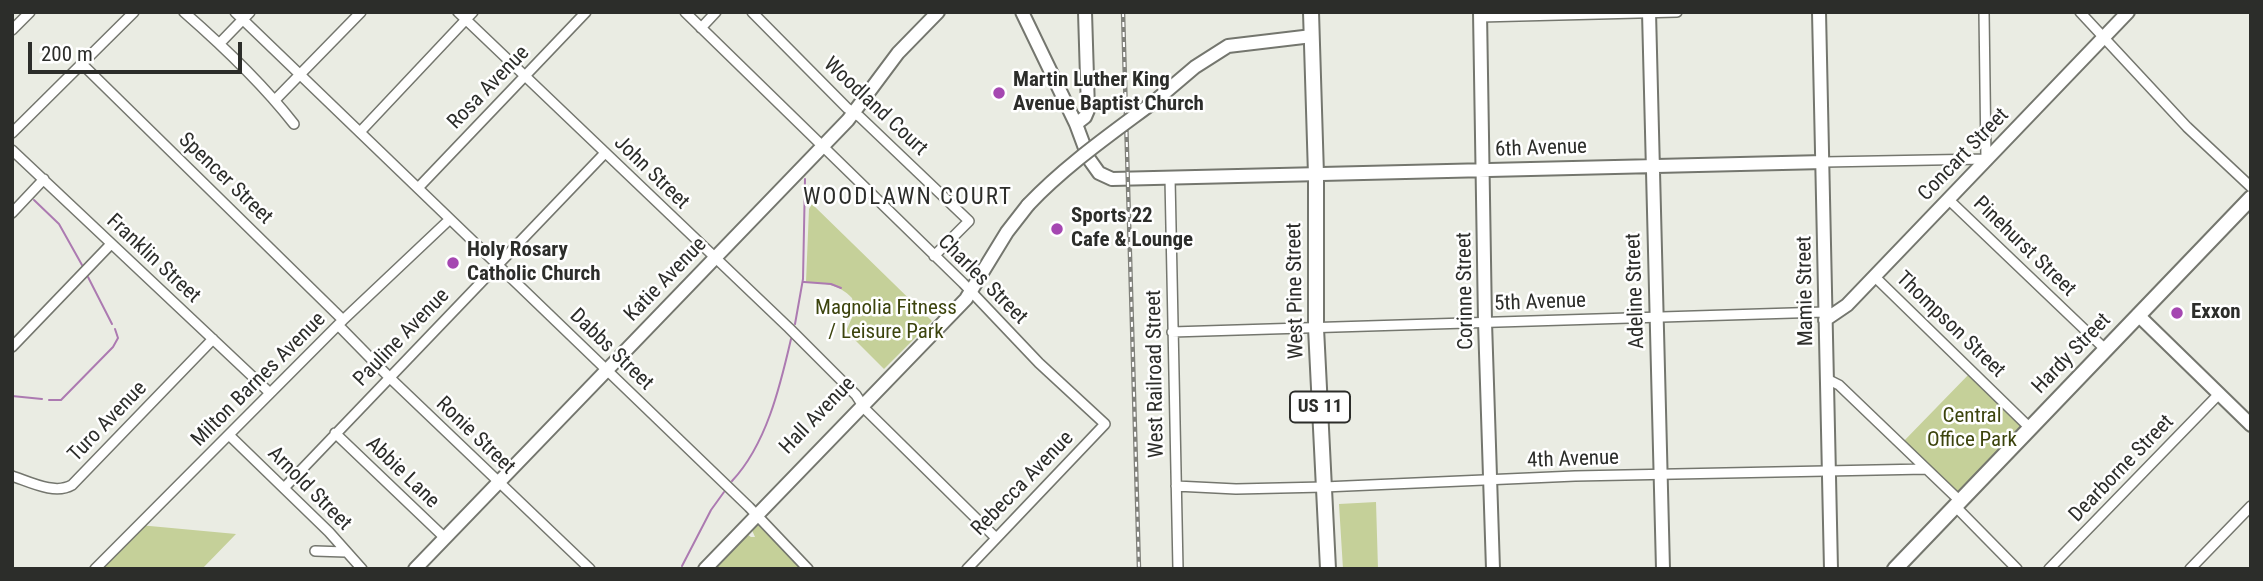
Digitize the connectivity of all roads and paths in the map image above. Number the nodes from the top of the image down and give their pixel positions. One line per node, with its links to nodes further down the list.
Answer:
1 (30, 12): 25 (street)
2 (134, 12): 29 (street)
3 (184, 12): 28 (street)
4 (235, 12): 22 (street, Dabbs Street)
5 (361, 12): 30 (street)
6 (458, 12): 23 (street, John Street)
7 (586, 12): 31 (street, Rosa Avenue)
8 (685, 12): 24 (street, Charles Street)
9 (716, 12): 24 (street)
10 (752, 12): 34 (street, Woodland Court)
11 (938, 12): 34 (street, Katie Avenue)
12 (1022, 12): 36 (street)
13 (1085, 12): 33 (street)
14 (1311, 12): 26 (main road, West Pine Street / US 11)
15 (1649, 12): 16 (street); 21 (street); 45 (street, Adeline Street)
16 (1677, 12)
17 (1819, 12): 44 (street, Mamie Street)
18 (1984, 12): 43 (street)
19 (2080, 12): 27 (street)
20 (2128, 12): 27 (street, Concart Street)
21 (1480, 14): 46 (street, Corinne Street)
22 (247, 16): 28 (street); 30 (street, Dabbs Street)
23 (470, 16): 31 (street, John Street); 37 (street)
24 (701, 27): 39 (street, Charles Street)
25 (12, 30)
26 (1312, 36): 47 (main road, West Pine Street / US 11); 61 (street, Hall Avenue, bridge)
27 (2104, 38): 43 (street, Concart Street); 50 (street)
28 (220, 43): 32 (street)
29 (82, 64): 38 (street); 66 (street, Spencer Street)
30 (299, 74): 32 (street); 37 (street, Dabbs Street)
31 (526, 76): 42 (street, John Street); 51 (street, Rosa Avenue)
32 (275, 100): 35 (street)
33 (1088, 110): 36 (street); 40 (street)
34 (854, 113): 39 (street, Katie Avenue); 57 (street, Woodland Court)
35 (294, 124)
36 (1076, 124): 40 (street)
37 (360, 132): 51 (street, Dabbs Street)
38 (12, 134)
39 (822, 147): 57 (street, Charles Street); 58 (street, Katie Avenue)
40 (1085, 148): 48 (street, 6th Avenue)
41 (12, 150): 49 (street, Franklin Street)
42 (605, 153): 58 (street, John Street); 59 (street, Pauline Avenue)
43 (1986, 159): 44 (street, 6th Avenue); 53 (street, Concart Street)
44 (1824, 162): 45 (street, 6th Avenue); 64 (street, Mamie Street)
45 (1651, 165): 46 (street, 6th Avenue); 63 (street, Adeline Street)
46 (1482, 170): 47 (street, 6th Avenue); 65 (street, Corinne Street)
47 (1316, 175): 48 (street, 6th Avenue); 67 (main road, West Pine Street / US 11)
48 (1170, 178): 68 (street, West Railroad Street)
49 (44, 179): 54 (street); 56 (street, Franklin Street)
50 (2251, 187)
51 (418, 188): 55 (street, Dabbs Street)
52 (2251, 198): 62 (main road, Hardy Street)
53 (1948, 199): 60 (street, Concart Street); 71 (street, Pinehurst Street)
54 (12, 213)
55 (450, 219): 59 (street, Dabbs Street); 66 (street, Milton Barnes Avenue)
56 (111, 244): 69 (street, Franklin Street); 70 (street)
57 (934, 256): 61 (street, Charles Street)
58 (715, 257): 72 (street, Katie Avenue); 77 (street, John Street)
59 (496, 265): 72 (street, Dabbs Street); 73 (street, Pauline Avenue)
60 (1875, 276): 64 (street, Concart Street); 80 (street, Thompson Street)
61 (970, 292): 77 (street, Hall Avenue); 78 (street, Charles Street)
62 (2138, 315): 71 (main road, Hardy Street); 76 (street)
63 (1656, 316): 64 (street, 5th Avenue); 65 (street, 5th Avenue); 85 (street, Adeline Street)
64 (1825, 316): 74 (street, Mamie Street)
65 (1485, 322): 67 (street, 5th Avenue); 87 (street, Corinne Street)
66 (341, 323): 73 (street, Ronie Street); 75 (street, Milton Barnes Avenue)
67 (1316, 328): 68 (street, 5th Avenue); 90 (main road, West Pine Street / US 11)
68 (1172, 332): 89 (street, West Railroad Street)
69 (213, 339): 75 (street, Franklin Street); 86 (street, Turo Avenue)
70 (13, 343)
71 (2105, 349): 80 (main road, Hardy Street)
72 (606, 369): 88 (street, Katie Avenue); 94 (street, Dabbs Street)
73 (389, 377): 81 (street, Pauline Avenue); 88 (street, Ronie Street)
74 (1827, 379): 83 (street); 84 (street, Mamie Street)
75 (270, 393): 82 (street, Milton Barnes Avenue)
76 (2219, 394): 79 (street); 114 (street, Dearborne Street)
77 (861, 403): 94 (street, Hall Avenue); 96 (street, John Street)
78 (1105, 424): 96 (street, Rebecca Avenue)
79 (2251, 425)
80 (2030, 428): 92 (main road, Hardy Street)
81 (335, 433): 91 (street, Pauline Avenue); 95 (street, Abbie Lane)
82 (229, 435): 91 (street, Arnold Street); 99 (street, Milton Barnes Avenue)
83 (1926, 468): 84 (street, 4th Avenue); 92 (street)
84 (1830, 471): 85 (street, 4th Avenue); 111 (street, Mamie Street)
85 (1661, 474): 87 (street, 4th Avenue); 110 (street, Adeline Street)
86 (12, 476)
87 (1491, 481): 90 (street, 4th Avenue); 109 (street, Corinne Street)
88 (498, 482): 95 (street, Katie Avenue); 102 (street, Ronie Street)
89 (1176, 486): 90 (street, 4th Avenue); 107 (street, West Railroad Street)
90 (1324, 487): 108 (main road, West Pine Street / US 11)
91 (284, 488): 98 (street, Arnold Street)
92 (1958, 503): 112 (main road, Hardy Street); 113 (street)
93 (2251, 506): 115 (street)
94 (755, 512): 103 (street, Hall Avenue); 104 (street, Hall Avenue); 105 (street, Dabbs Street)
95 (445, 538): 101 (street, Katie Avenue)
96 (996, 538): 106 (street, Rebecca Avenue)
97 (314, 551): 98 (street)
98 (346, 552): 100 (street, Arnold Street)
99 (95, 569)
100 (362, 569)
101 (415, 569)
102 (590, 569)
103 (695, 569)
104 (705, 569)
105 (808, 569)
106 (967, 569)
107 (1178, 569)
108 (1328, 569)
109 (1493, 569)
110 (1663, 569)
111 (1831, 569)
112 (1895, 569)
113 (2017, 569)
114 (2049, 569)
115 (2190, 569)

